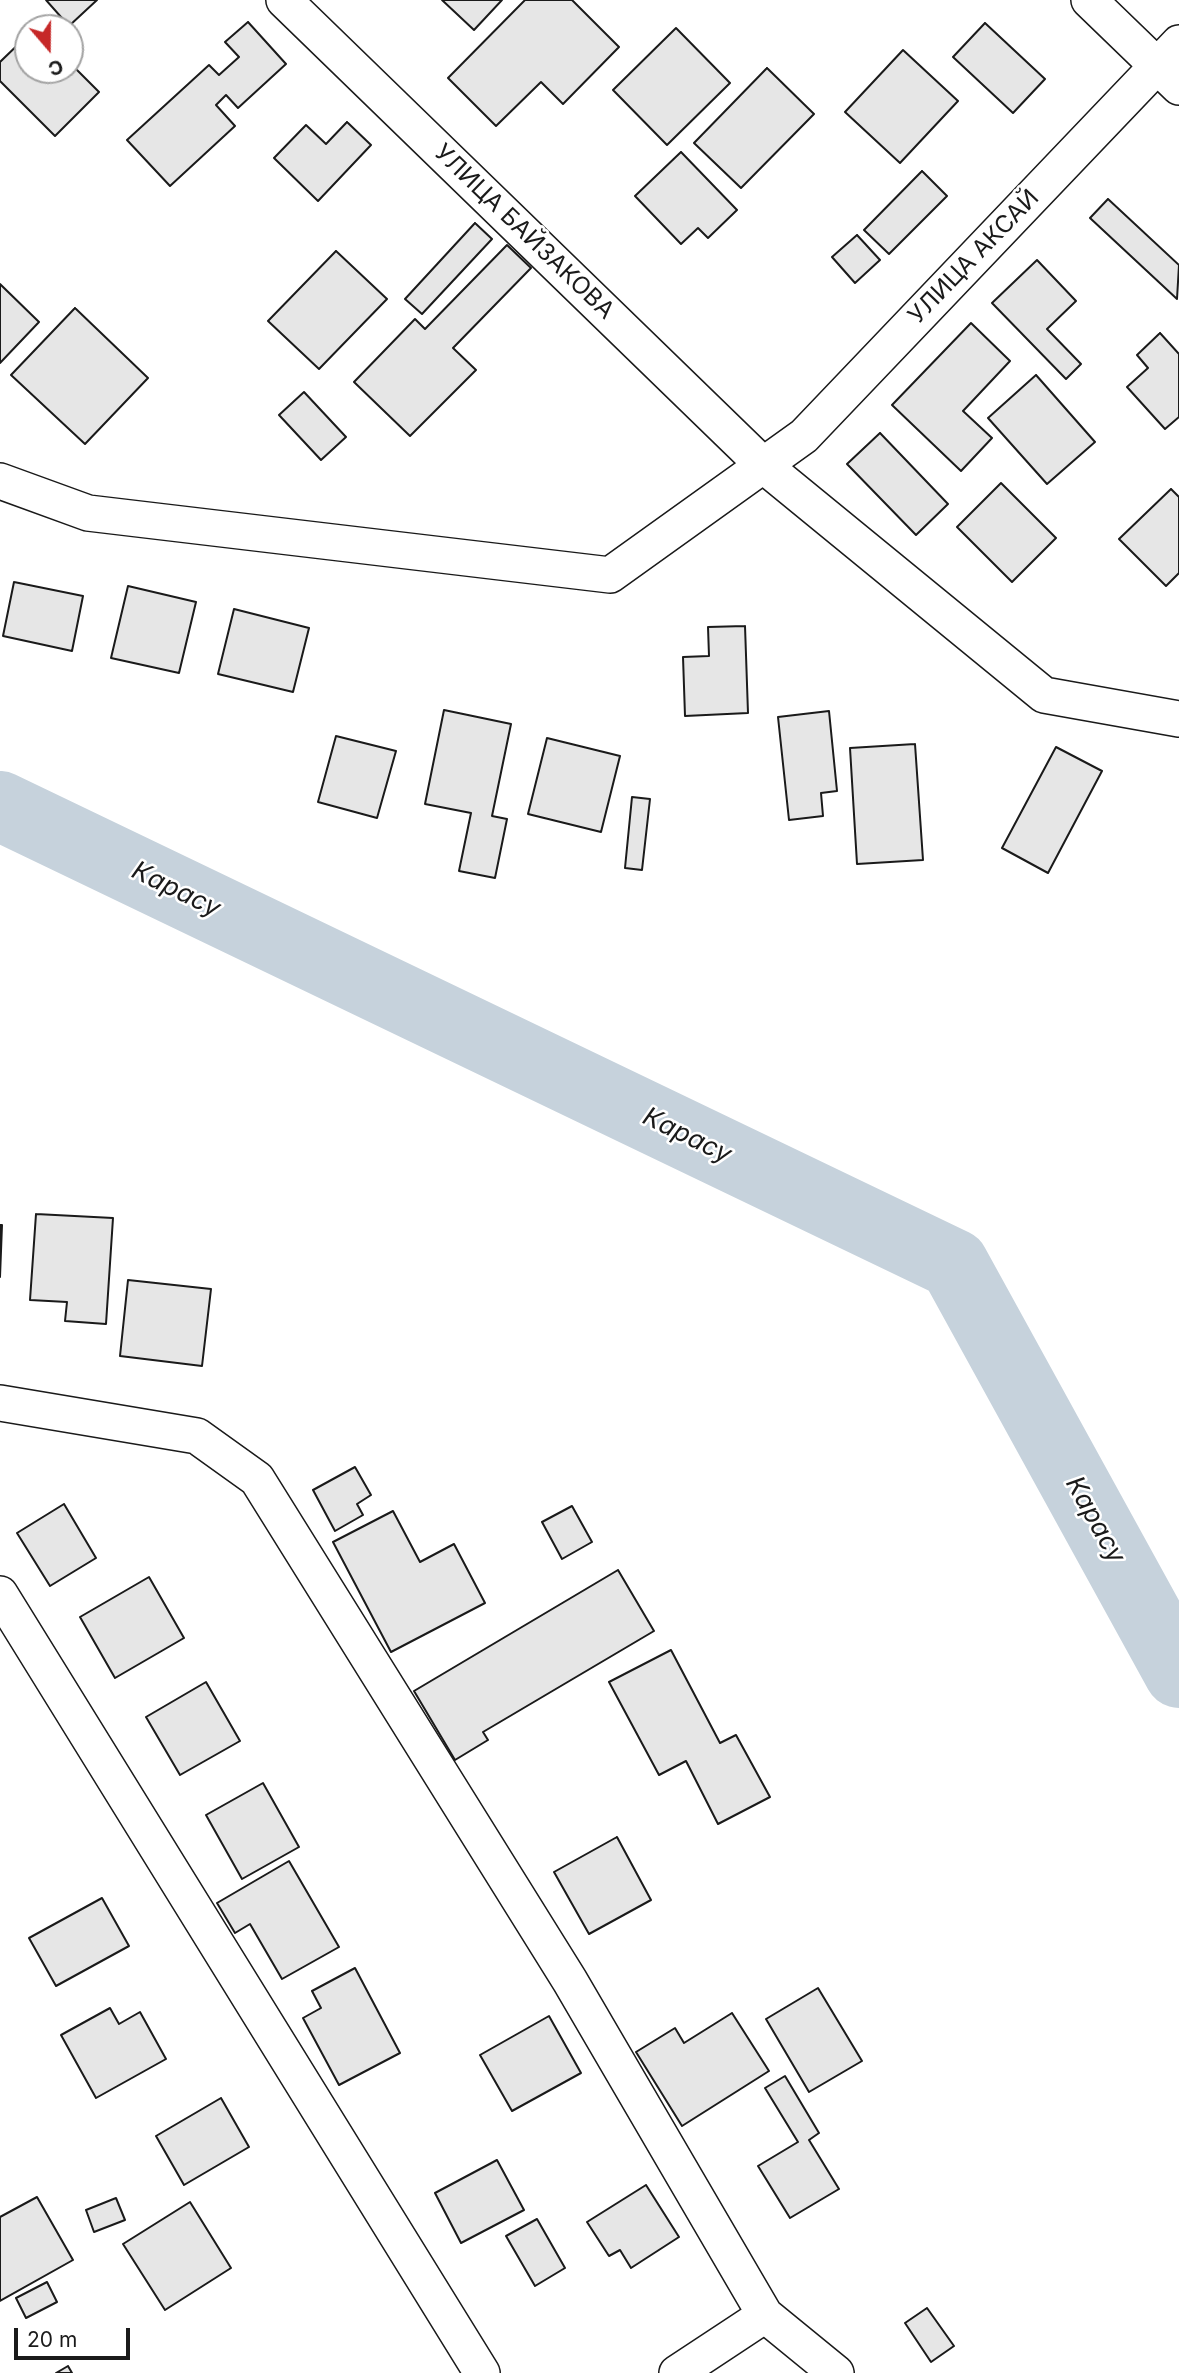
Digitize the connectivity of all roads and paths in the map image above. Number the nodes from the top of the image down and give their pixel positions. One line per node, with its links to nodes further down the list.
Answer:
1 (284, 0): 4 (street, УЛИЦА БАЙЗАКОВА)
2 (1089, 0): 3 (street)
3 (1172, 65): 4 (street, УЛИЦА АКСАЙ)
4 (763, 465): 5 (street, УЛИЦА АКСАЙ); 6 (street, УЛИЦА БАЙЗАКОВА)
5 (0, 481)
6 (1179, 719)
7 (0, 1402): 9 (street)
8 (0, 1594): 10 (street)
9 (765, 2315): 11 (street); 12 (street)
10 (482, 2373)
11 (677, 2373)
12 (836, 2373)

